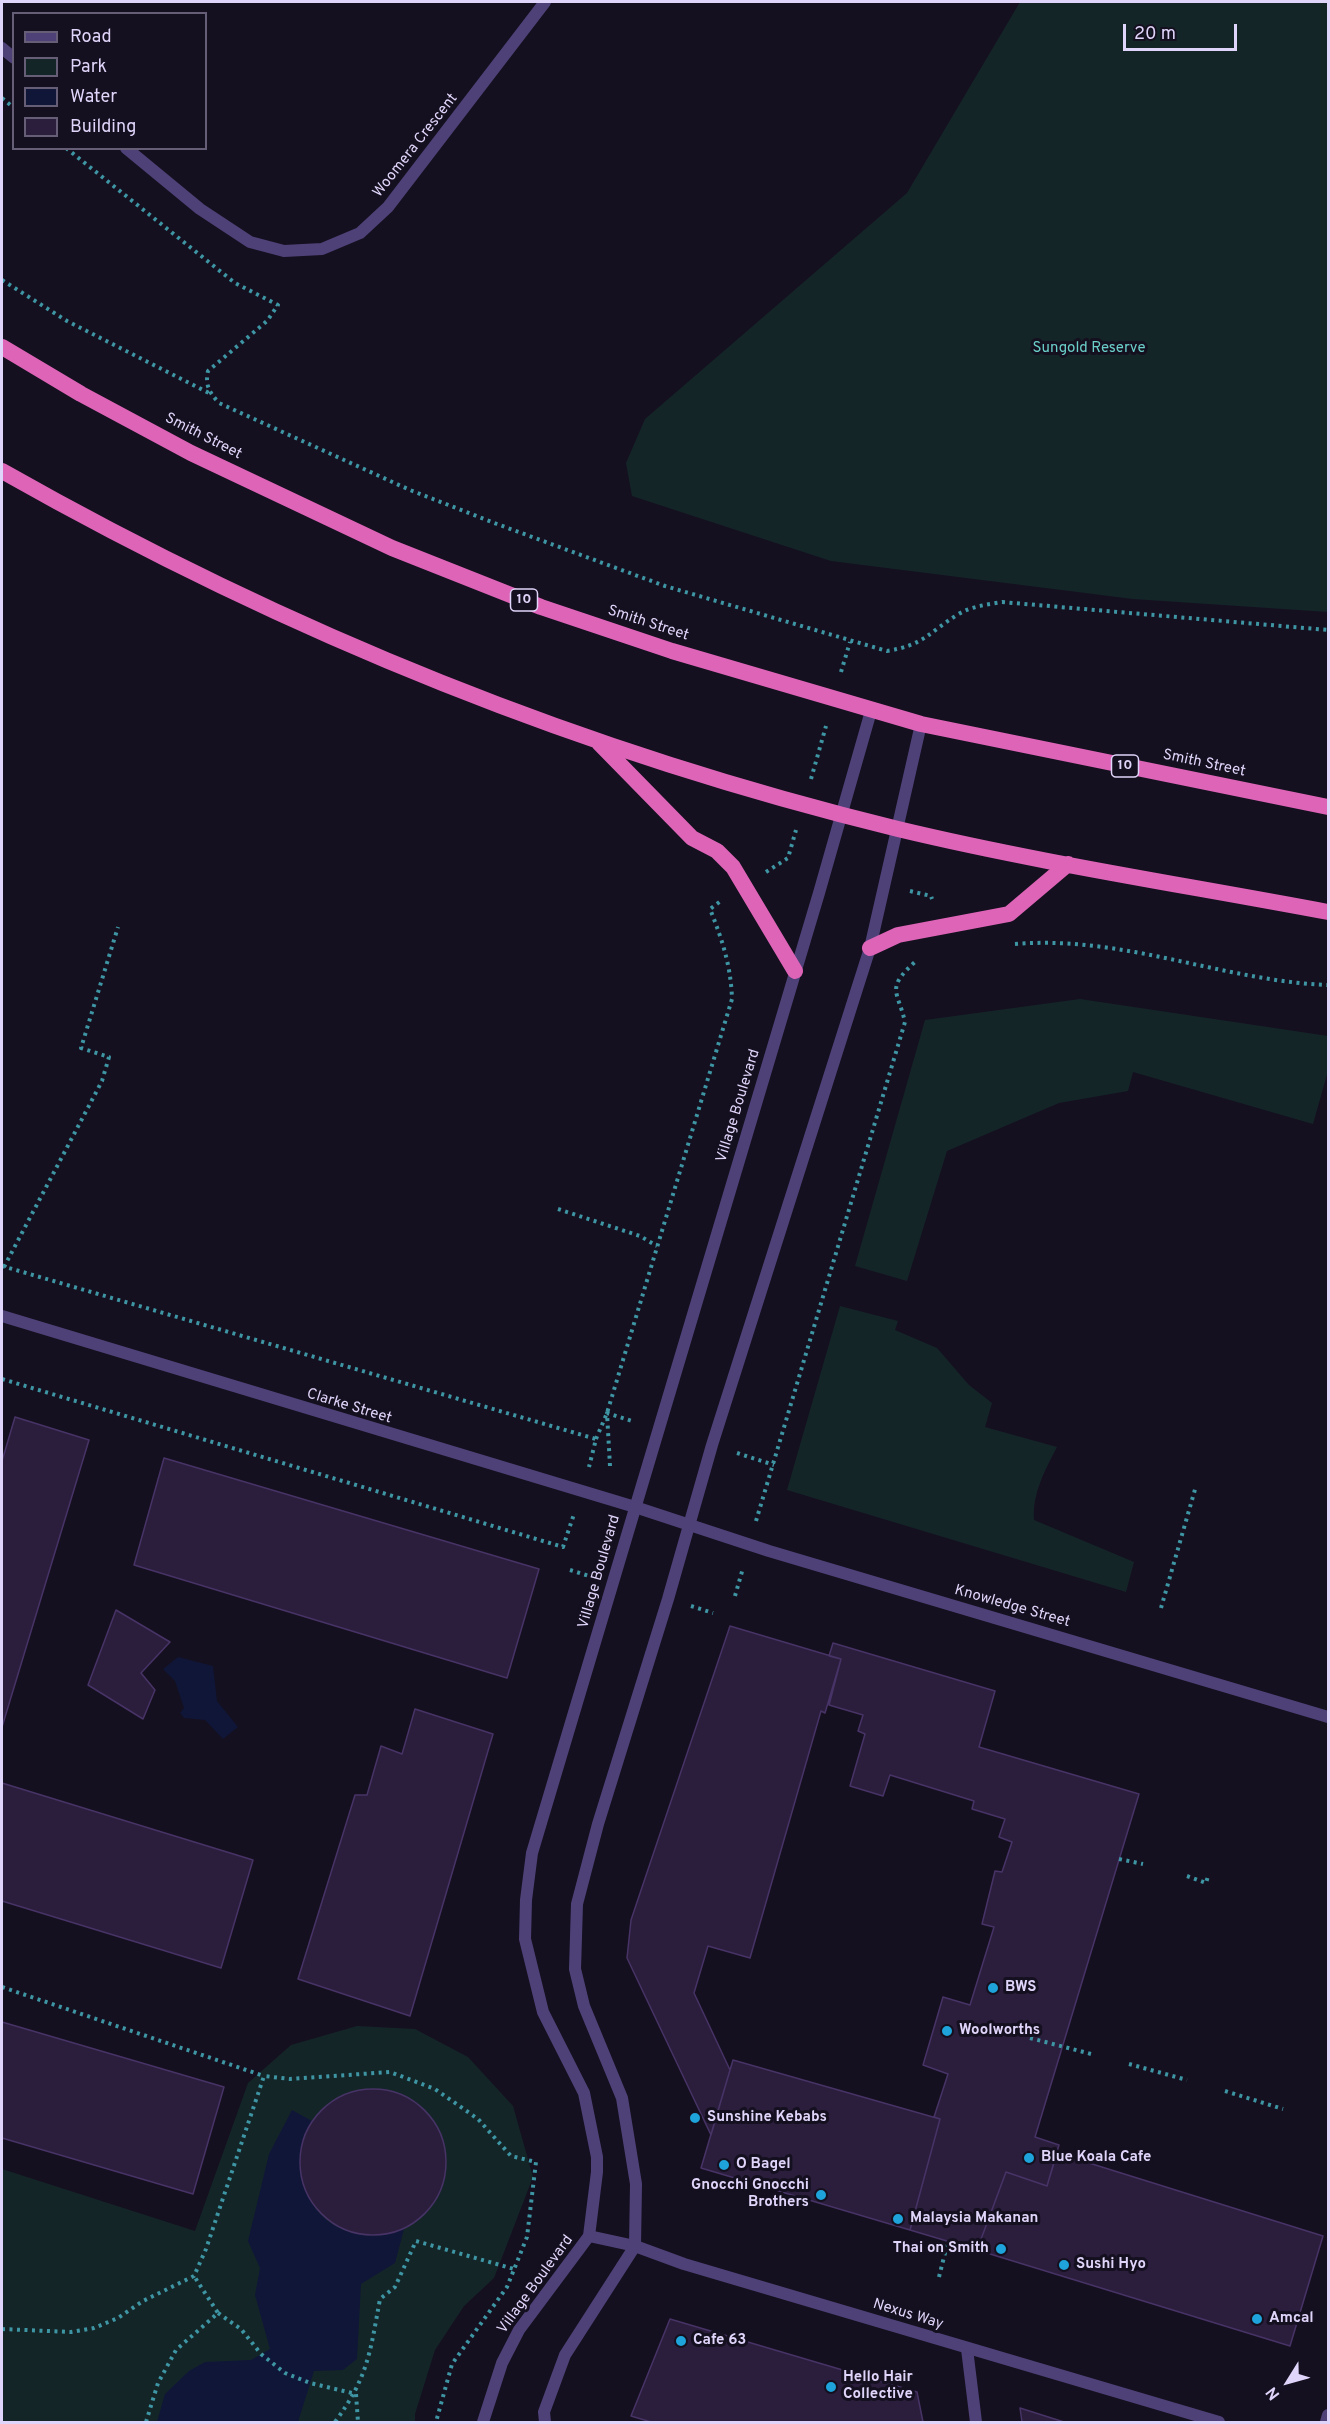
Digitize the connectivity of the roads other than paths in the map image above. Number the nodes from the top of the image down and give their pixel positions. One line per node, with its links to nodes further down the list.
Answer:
1 (545, 2): 2 (street, Woomera Crescent)
2 (128, 150)
3 (2, 346): 5 (highway, Smith Street / 10)
4 (2, 471): 7 (highway)
5 (871, 711): 6 (highway, Smith Street / 10); 9 (street, Village Boulevard)
6 (921, 724): 8 (highway, Smith Street / 10); 10 (street)
7 (597, 741): 9 (highway); 14 (highway)
8 (1329, 807)
9 (842, 814): 10 (highway); 14 (street, Village Boulevard)
10 (899, 829): 11 (highway); 13 (street)
11 (1068, 864): 12 (highway); 13 (highway)
12 (1329, 912)
13 (870, 948): 17 (street)
14 (795, 971): 16 (street, Village Boulevard)
15 (2, 1316): 16 (street, Clarke Street)
16 (635, 1508): 17 (street, Clarke Street); 19 (street, Village Boulevard)
17 (688, 1524): 18 (street, Knowledge Street); 20 (street)
18 (1329, 1717)
19 (589, 2236): 20 (street, Nexus Way); 23 (street, Village Boulevard)
20 (635, 2246): 21 (street, Nexus Way); 24 (street)
21 (967, 2349): 25 (street); 26 (street, Nexus Way)
22 (1329, 2415): 27 (street)
23 (483, 2422)
24 (545, 2422)
25 (976, 2422)
26 (1219, 2422)
27 (1326, 2422)

